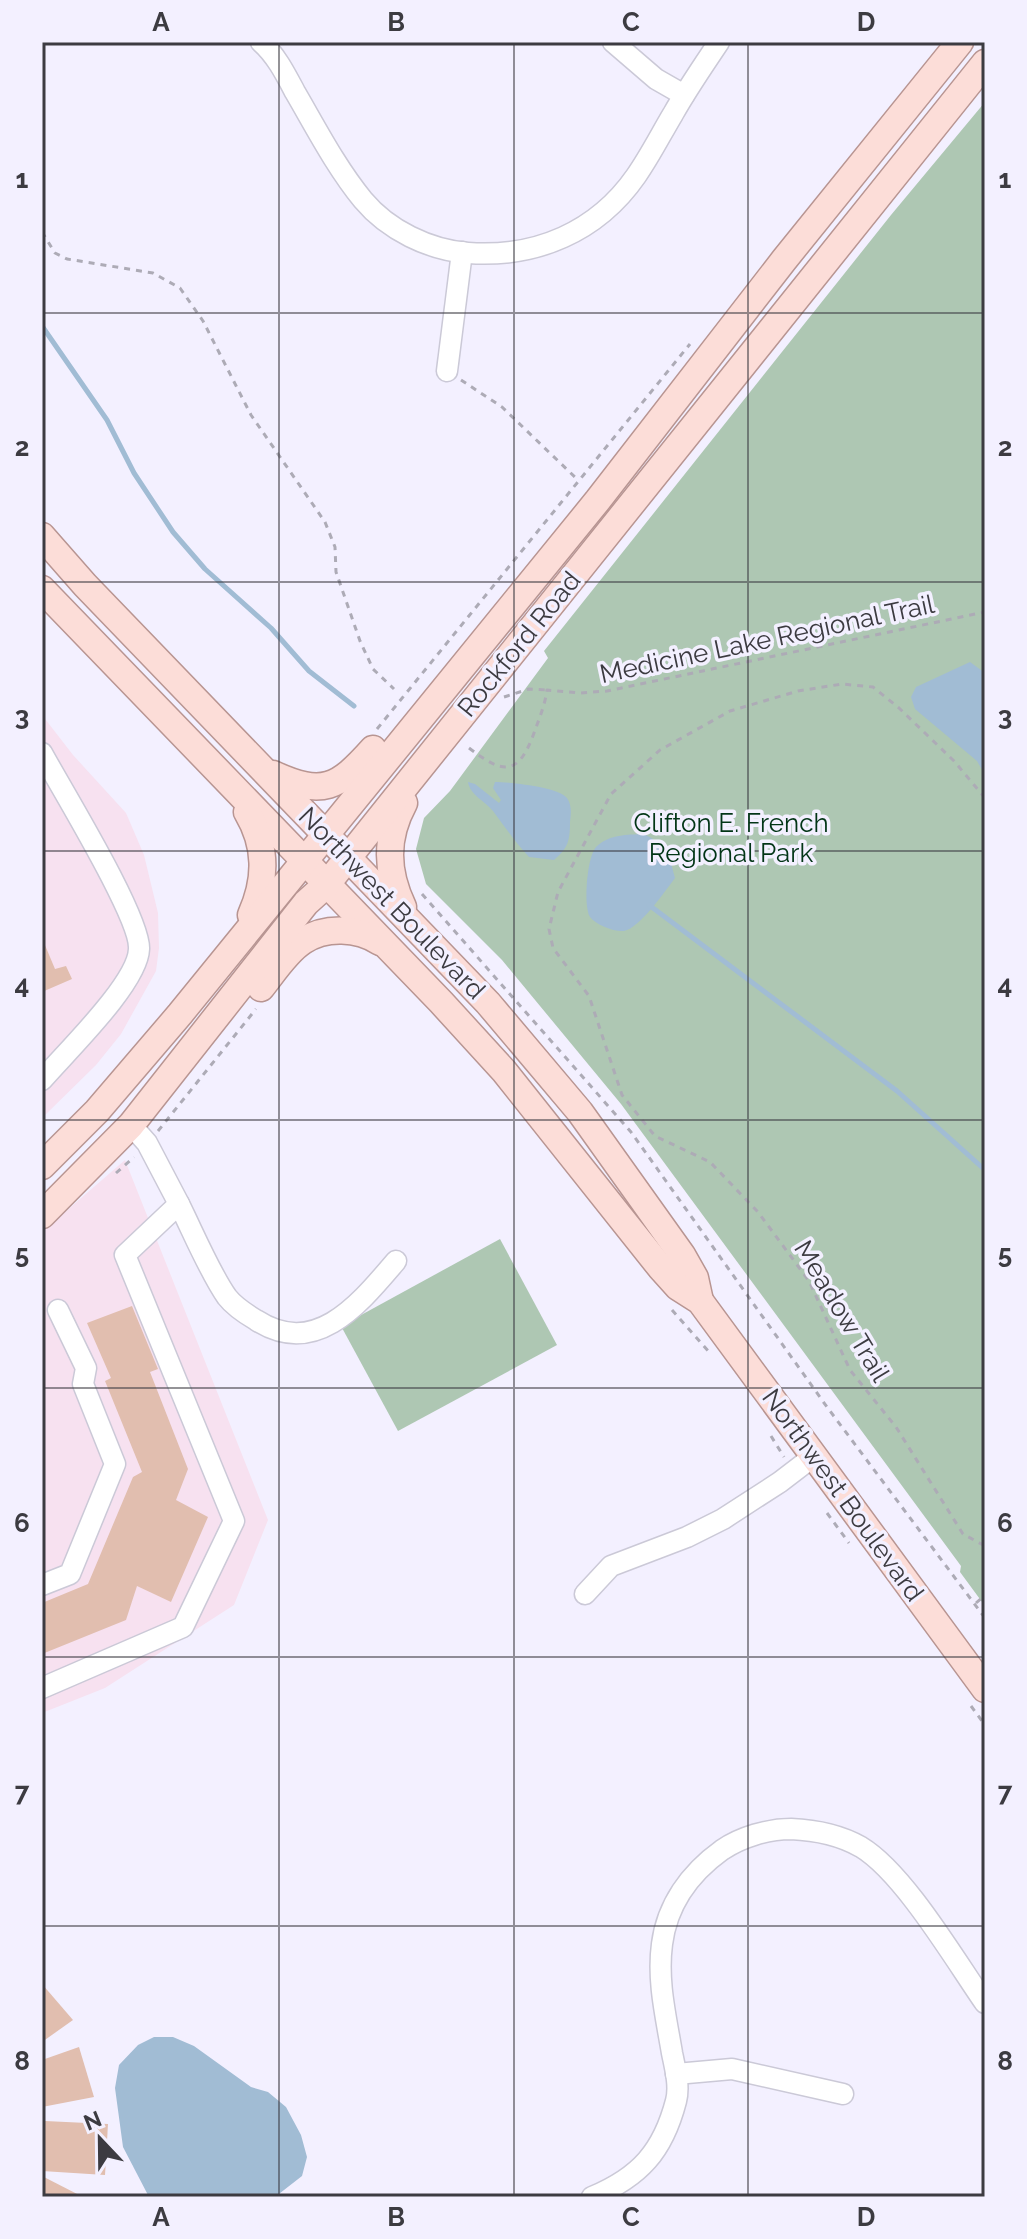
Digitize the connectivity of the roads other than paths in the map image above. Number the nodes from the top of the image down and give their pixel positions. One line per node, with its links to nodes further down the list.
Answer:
1 (261, 42): 7 (street)
2 (613, 42): 6 (street)
3 (719, 42): 6 (street)
4 (960, 42): 11 (main road, Rockford Road)
5 (985, 63): 14 (main road, Rockford Road)
6 (684, 95): 7 (street)
7 (462, 252): 8 (street)
8 (447, 371)
9 (42, 536): 13 (main road, Northwest Boulevard)
10 (42, 589): 15 (main road, Northwest Boulevard)
11 (443, 688): 13 (main road); 16 (main road, Rockford Road)
12 (42, 753): 24 (street)
13 (263, 770): 16 (main road, Northwest Boulevard)
14 (414, 776): 17 (main road, Rockford Road); 20 (main road)
15 (231, 784): 18 (main road, Northwest Boulevard); 21 (main road)
16 (325, 834): 17 (main road, Northwest Boulevard); 18 (main road, Rockford Road)
17 (348, 858): 19 (main road, Rockford Road); 20 (main road, Northwest Boulevard)
18 (304, 860): 19 (main road, Northwest Boulevard); 21 (main road, Rockford Road)
19 (327, 884): 22 (main road, Northwest Boulevard); 23 (main road, Rockford Road)
20 (409, 921): 30 (main road, Northwest Boulevard)
21 (234, 946): 26 (main road, Rockford Road)
22 (388, 947): 23 (main road); 30 (main road, Northwest Boulevard)
23 (194, 1047): 25 (main road, Rockford Road)
24 (42, 1080)
25 (131, 1125): 27 (street); 28 (main road, Rockford Road)
26 (42, 1166)
27 (179, 1204): 29 (street); 35 (street)
28 (42, 1215)
29 (396, 1261)
30 (700, 1301): 32 (main road, Northwest Boulevard)
31 (58, 1310): 33 (street)
32 (804, 1464): 34 (street); 36 (main road, Northwest Boulevard)
33 (42, 1585)
34 (585, 1594)
35 (42, 1688)
36 (976, 1694)
37 (985, 2003): 38 (street)
38 (676, 2074): 39 (street); 40 (street)
39 (843, 2094)
40 (592, 2197)

